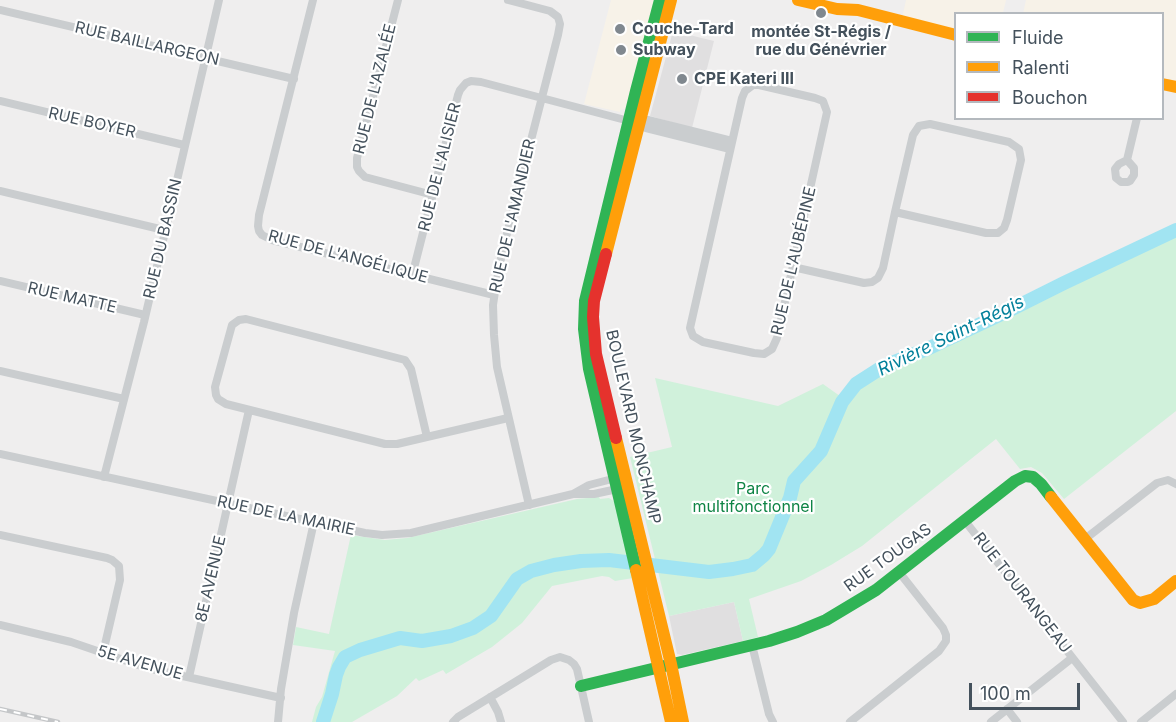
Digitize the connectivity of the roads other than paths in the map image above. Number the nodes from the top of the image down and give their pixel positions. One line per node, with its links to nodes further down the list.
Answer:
1 (219, 0): 11 (street, RUE DU BASSIN)
2 (314, 0): 12 (street, RUE DE L'ANGÉLIQUE)
3 (398, 0): 21 (street, RUE DE L'AZALÉE)
4 (508, 0): 13 (street, RUE DE L'AMANDIER)
5 (660, 0): 16 (street, BOULEVARD MONCHAMP)
6 (671, 0): 16 (street, BOULEVARD MONCHAMP)
7 (798, 0): 8 (street)
8 (845, 6): 10 (street)
9 (0, 10): 11 (street, RUE BAILLARGEON)
10 (954, 35)
11 (206, 58): 12 (street, RUE BAILLARGEON); 17 (street, RUE DU BASSIN)
12 (294, 79): 25 (street, RUE DE L'ANGÉLIQUE)
13 (542, 98): 16 (street, RUE DE L'ALISIER); 21 (street, RUE DE L'ALISIER); 27 (street, RUE DE L'AMANDIER)
14 (0, 101): 17 (street, RUE BOYER)
15 (1137, 120): 19 (street)
16 (636, 122): 18 (street, RUE DE L'ALISIER); 36 (street, BOULEVARD MONCHAMP)
17 (184, 145): 23 (street, RUE DU BASSIN)
18 (731, 145): 24 (street, RUE DE L'AUBÉPINE); 24 (street, RUE DE L'AUBÉPINE)
19 (1127, 160)
20 (0, 191): 23 (street)
21 (433, 195): 25 (street, RUE DE L'ALISIER)
22 (895, 212): 22 (street); 24 (street)
23 (164, 230): 28 (street, RUE DU BASSIN)
24 (793, 267)
25 (412, 276): 27 (street, RUE DE L'ANGÉLIQUE)
26 (0, 281): 28 (street, RUE MATTE)
27 (494, 295): 32 (street, RUE DE L'AMANDIER)
28 (145, 315): 30 (street, RUE DU BASSIN)
29 (0, 371): 30 (street)
30 (124, 399): 35 (street, RUE DU BASSIN)
31 (249, 410): 33 (street); 33 (street); 38 (street, 8E AVENUE)
32 (508, 418): 33 (street); 39 (street, RUE DE L'AMANDIER)
33 (427, 437)
34 (0, 454): 35 (street, RUE DE LA MAIRIE)
35 (104, 477): 38 (street, RUE DE LA MAIRIE)
36 (621, 482): 39 (street, RUE DE LA MAIRIE); 50 (street, BOULEVARD MONCHAMP)
37 (1176, 484): 43 (street)
38 (228, 504): 41 (street, RUE DE LA MAIRIE); 51 (street, 8E AVENUE)
39 (529, 505): 41 (street, RUE DE LA MAIRIE)
40 (965, 521): 43 (street, RUE TOUGAS); 44 (street, RUE TOUGAS); 49 (street, RUE TOURANGEAU)
41 (314, 522): 55 (street)
42 (0, 535): 48 (street)
43 (1085, 539): 45 (street, RUE TOUGAS)
44 (899, 572): 47 (street, RUE TOUGAS); 64 (street)
45 (1176, 581)
46 (0, 625): 48 (street, 5E AVENUE)
47 (752, 645): 50 (street, RUE TOUGAS); 63 (street)
48 (103, 653): 51 (street, 5E AVENUE)
49 (1072, 658): 56 (street); 67 (street, RUE TOURANGEAU)
50 (665, 666): 52 (street, RUE TOUGAS); 61 (street, BOULEVARD MONCHAMP); 62 (street, BOULEVARD MONCHAMP)
51 (189, 677): 55 (street, 5E AVENUE)
52 (581, 686): 54 (street); 60 (street)
53 (1176, 694): 68 (street)
54 (490, 697): 58 (street); 59 (street)
55 (281, 698): 57 (street)
56 (1007, 709): 65 (street); 66 (street)
57 (278, 722)
58 (453, 722)
59 (501, 722)
60 (589, 722)
61 (671, 722)
62 (682, 722)
63 (773, 722)
64 (850, 722)
65 (991, 722)
66 (1017, 722)
67 (1123, 722)
68 (1141, 722)

